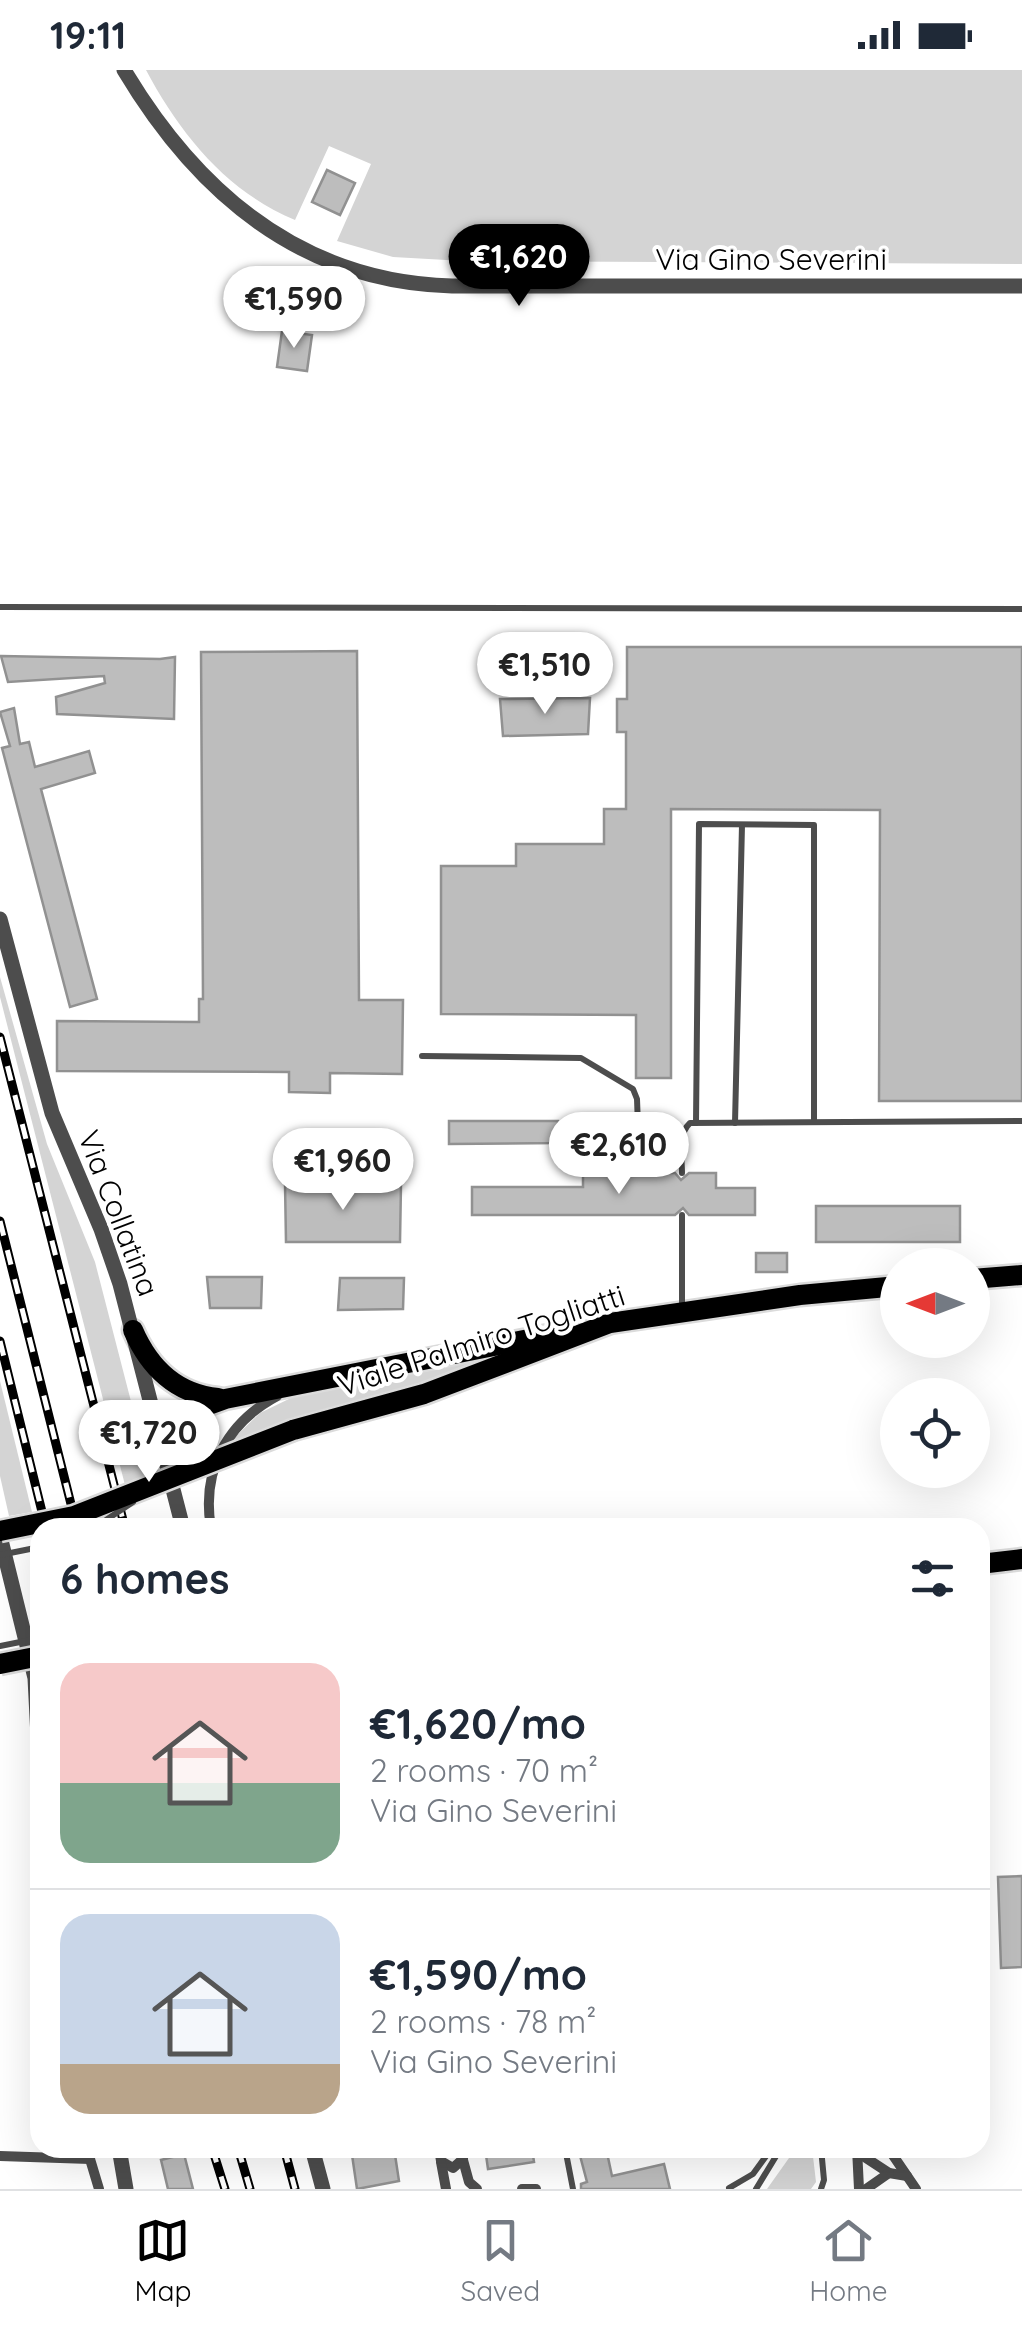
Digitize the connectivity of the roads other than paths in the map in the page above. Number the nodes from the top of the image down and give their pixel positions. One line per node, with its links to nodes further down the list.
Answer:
1 (124, 70): 2 (street, Via Gino Severini)
2 (1022, 286)
3 (0, 607): 4 (lane)
4 (1022, 610)
5 (742, 825): 9 (lane); 10 (lane); 11 (lane)
6 (0, 919): 20 (street, Via Collatina)
7 (422, 1056): 12 (lane)
8 (1022, 1121): 9 (lane)
9 (814, 1122): 10 (lane)
10 (735, 1123): 11 (lane)
11 (696, 1124): 12 (lane)
12 (682, 1139): 13 (lane)
13 (682, 1173)
14 (682, 1215): 18 (lane)
15 (1022, 1275): 16 (main road)
16 (990, 1278)
17 (880, 1288): 18 (main road, Viale Palmiro Togliatti)
18 (682, 1313): 19 (main road, Viale Palmiro Togliatti)
19 (610, 1324): 21 (main road); 24 (main road, Viale Palmiro Togliatti, bridge)
20 (133, 1330): 22 (main road); 23 (street, Via Collatina)
21 (300, 1384): 22 (main road); 28 (street)
22 (224, 1399): 23 (main road)
23 (159, 1432): 27 (street, Via Collatina)
24 (153, 1486): 25 (main road, Viale Palmiro Togliatti, bridge); 26 (lane, Viale Palmiro Togliatti, bridge)
25 (66, 1518)
26 (108, 1518)
27 (180, 1518)
28 (210, 1518)
29 (30, 1527): 30 (main road, Viale Palmiro Togliatti, bridge)
30 (0, 1534): 37 (street)
31 (30, 1549): 32 (lane, bridge)
32 (0, 1555)
33 (1022, 1559): 34 (main road)
34 (990, 1563)
35 (30, 1640): 36 (lane, bridge)
36 (0, 1646)
37 (30, 1657)
38 (30, 1658): 39 (main road, bridge)
39 (0, 1664)
40 (30, 2155): 41 (street)
41 (0, 2156)
42 (92, 2158): 59 (street)
43 (121, 2158): 60 (street)
44 (315, 2158): 61 (street)
45 (440, 2158): 55 (street)
46 (460, 2158): 55 (street)
47 (464, 2158): 63 (street)
48 (567, 2158): 66 (lane)
49 (764, 2158): 58 (lane)
50 (775, 2158): 68 (lane)
51 (823, 2158): 69 (lane)
52 (858, 2158): 70 (street)
53 (868, 2158): 56 (street)
54 (894, 2158): 57 (street)
55 (440, 2161): 62 (street)
56 (889, 2173): 57 (street); 70 (street)
57 (907, 2176): 71 (street)
58 (728, 2188): 67 (lane)
59 (99, 2189)
60 (126, 2189)
61 (324, 2189)
62 (446, 2189)
63 (477, 2189)
64 (522, 2189): 65 (street)
65 (536, 2189)
66 (573, 2189)
67 (738, 2189)
68 (756, 2189)
69 (821, 2189)
70 (862, 2189)
71 (916, 2189)

